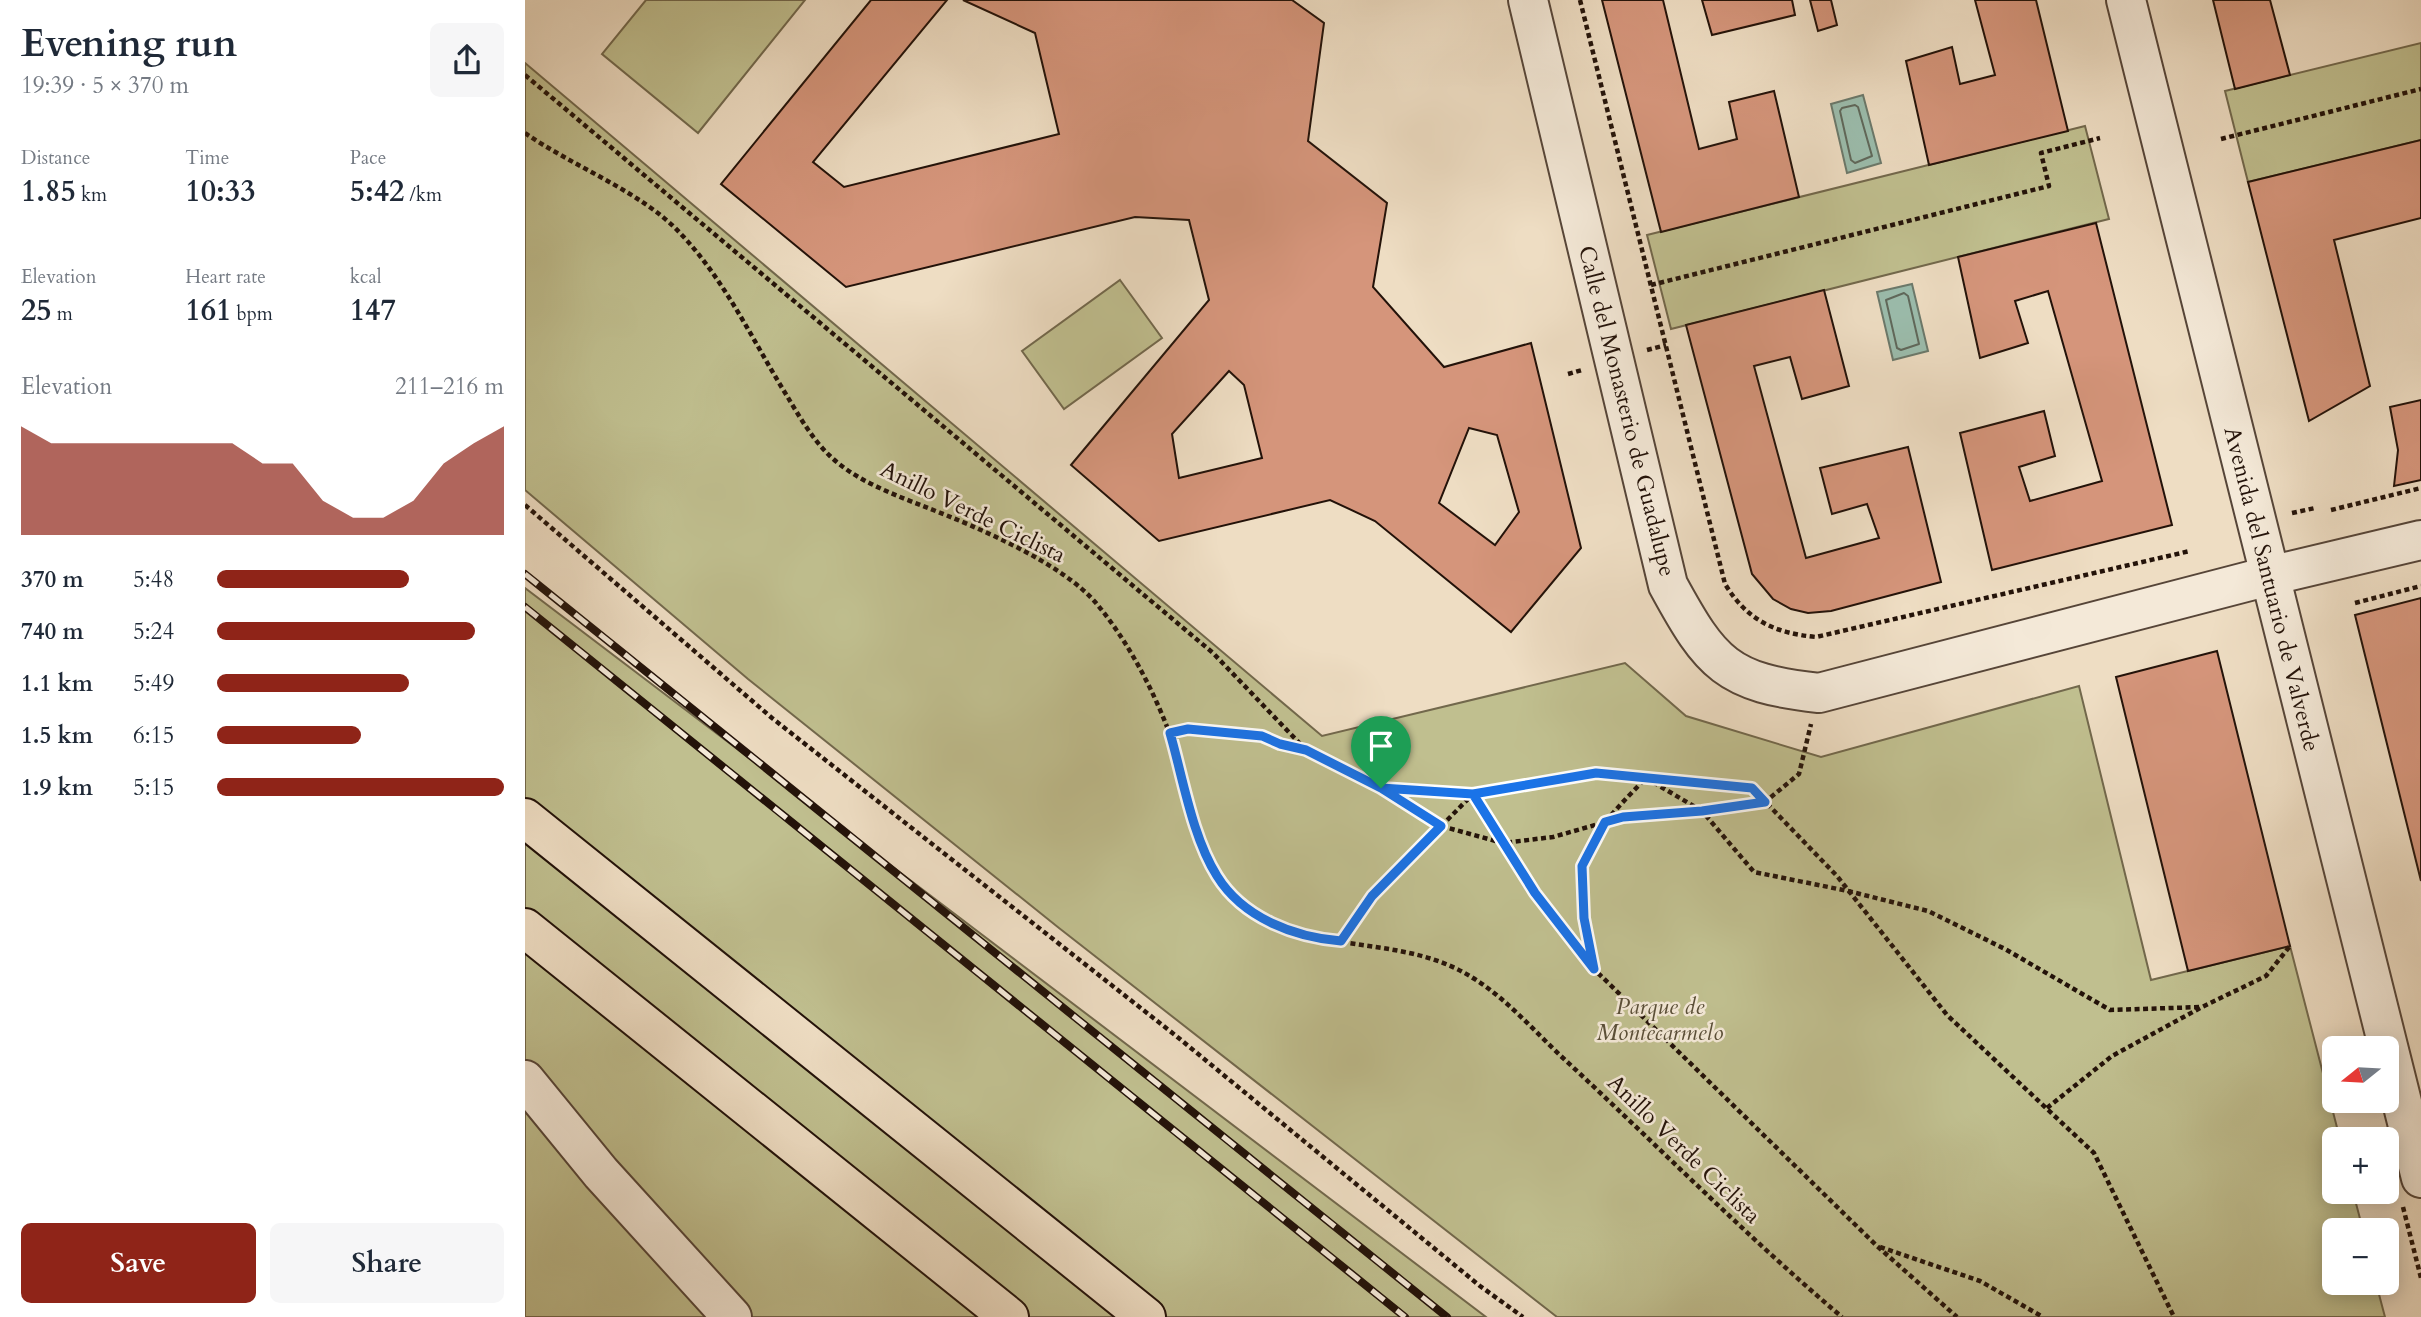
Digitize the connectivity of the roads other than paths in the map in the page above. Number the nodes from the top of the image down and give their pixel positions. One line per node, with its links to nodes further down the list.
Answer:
1 (1528, 0): 4 (street, Calle del Monasterio de Guadalupe)
2 (2126, 0): 4 (street, Avenida del Santuario de Valverde)
3 (2421, 540): 4 (street, Calle del Monasterio de Guadalupe)
4 (2269, 576): 8 (street, Avenida del Santuario de Valverde)
5 (525, 818): 11 (highway)
6 (525, 928): 10 (highway)
7 (525, 1080): 9 (street)
8 (2421, 1178)
9 (731, 1317)
10 (1009, 1317)
11 (1146, 1317)

